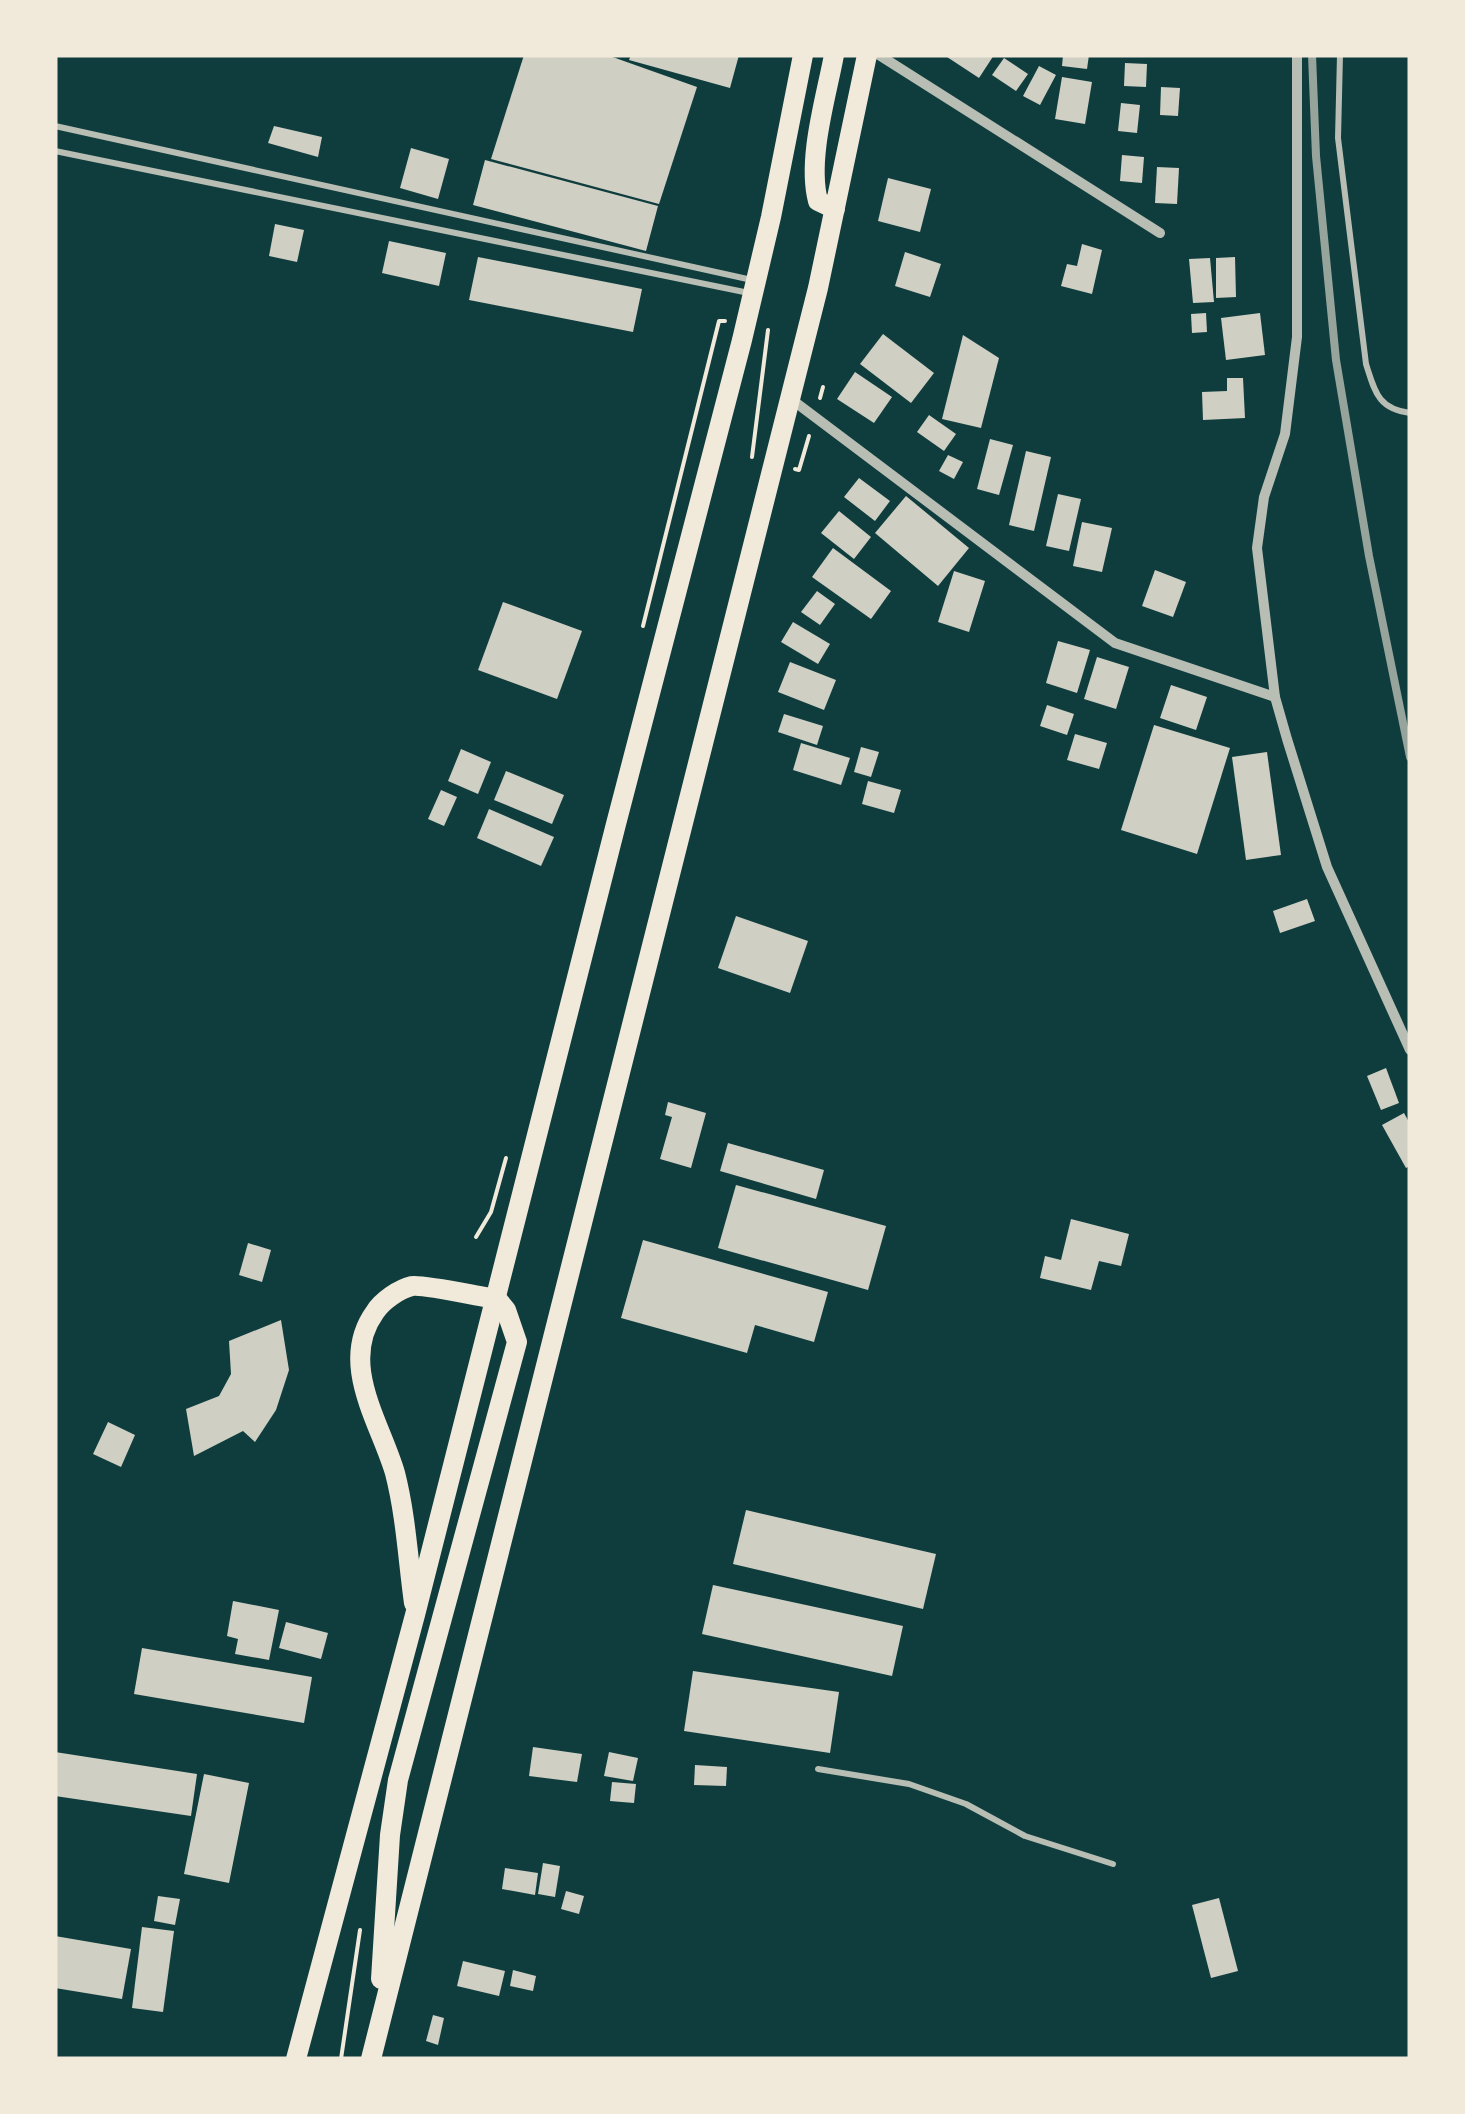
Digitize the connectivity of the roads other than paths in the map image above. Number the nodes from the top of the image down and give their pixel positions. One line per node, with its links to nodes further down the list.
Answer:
1 (803, 55): 11 (highway)
2 (834, 55): 9 (highway)
3 (867, 55): 9 (highway)
4 (879, 55): 10 (street)
5 (1297, 55): 14 (street)
6 (1340, 55): 13 (lane)
7 (55, 126): 11 (lane)
8 (55, 151): 11 (lane)
9 (835, 209): 12 (highway)
10 (1160, 232)
11 (754, 287): 16 (highway)
12 (790, 399): 14 (street); 20 (highway)
13 (1410, 413)
14 (1275, 697): 15 (street)
15 (1410, 1050)
16 (496, 1299): 17 (highway); 17 (highway); 20 (highway)
17 (415, 1615): 21 (highway)
18 (818, 1769): 19 (lane)
19 (1113, 1864)
20 (378, 2026): 22 (highway)
21 (296, 2059)
22 (371, 2059)

